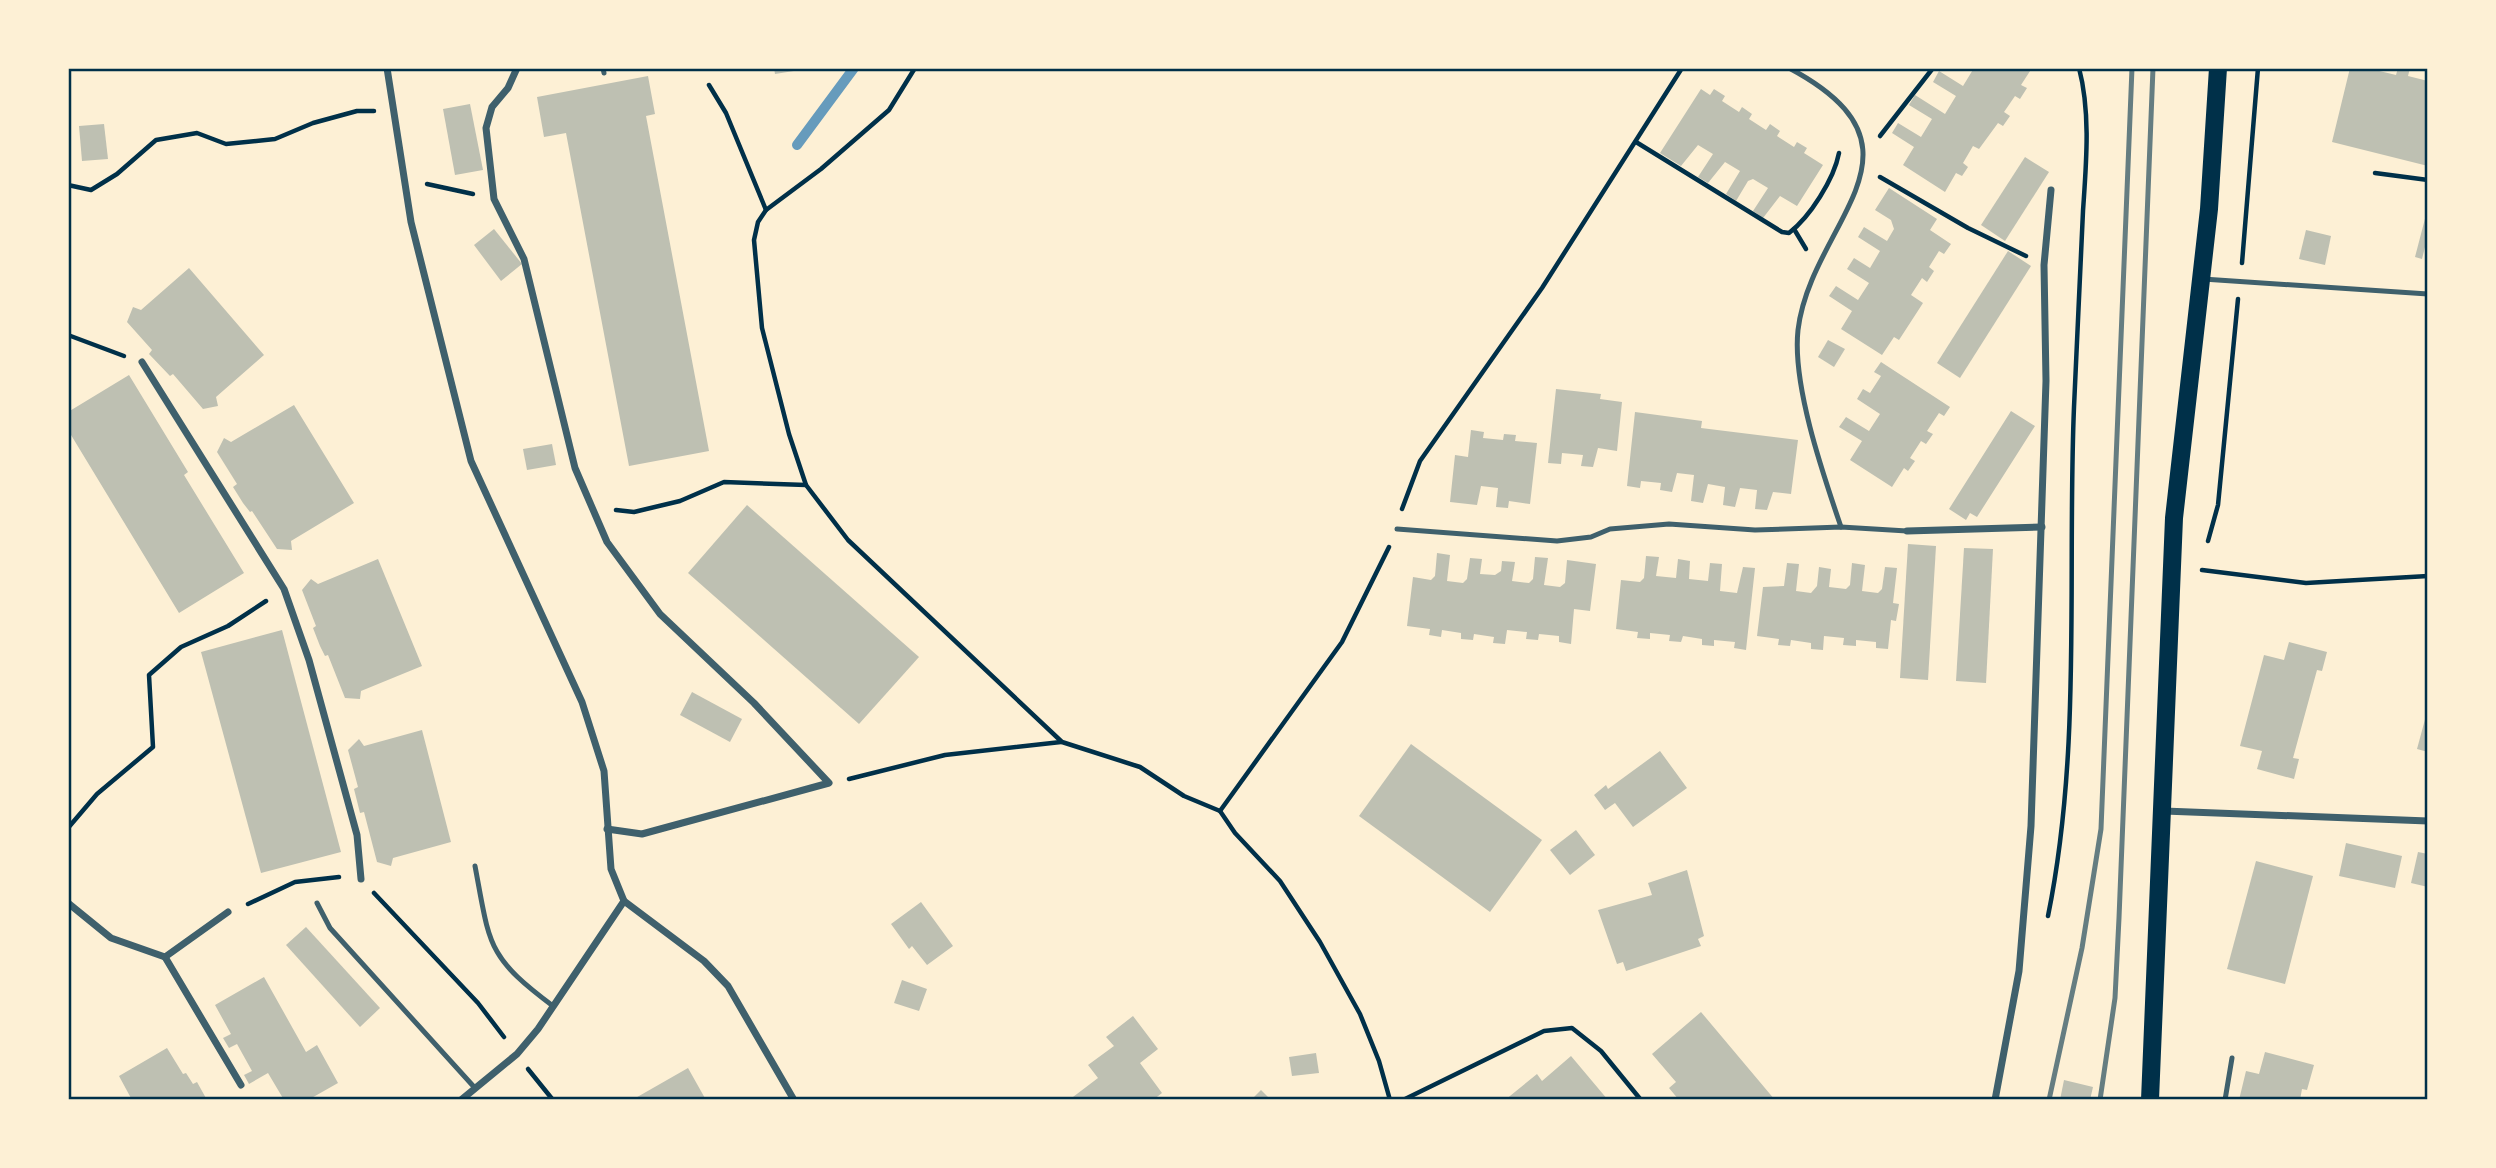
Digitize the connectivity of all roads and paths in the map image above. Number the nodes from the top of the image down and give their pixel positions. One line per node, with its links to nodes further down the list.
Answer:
1 (387, 68): 12 (street)
2 (517, 68): 21 (street)
3 (915, 68): 22 (path)
4 (1682, 68): 13 (path)
5 (1789, 68): 11 (lane)
6 (1933, 68): 14 (path)
7 (2079, 68): 52 (path)
8 (2218, 68): 24 (main road)
9 (2258, 68): 25 (path)
10 (709, 85): 22 (path)
11 (1845, 110): 13 (path); 14 (lane)
12 (393, 111): 17 (street); 19 (path)
13 (1636, 142): 33 (path)
14 (1864, 151): 15 (lane)
15 (1864, 167): 23 (path); 31 (lane)
16 (2375, 173): 18 (path)
17 (404, 179): 21 (path); 45 (street)
18 (2428, 180)
19 (68, 185)
20 (2051, 190): 23 (street)
21 (494, 199): 30 (street)
22 (766, 209): 29 (path)
23 (2044, 265): 32 (street)
24 (2200, 279): 25 (lane); 42 (main road)
25 (2240, 283): 26 (lane); 35 (path)
26 (2428, 294)
27 (68, 335): 28 (path)
28 (142, 362): 38 (street)
29 (806, 485): 30 (path); 39 (path)
30 (592, 507): 40 (street)
31 (1841, 527): 33 (lane); 34 (lane)
32 (2042, 527): 34 (street); 65 (street)
33 (1397, 529): 41 (path)
34 (1907, 531)
35 (2208, 541)
36 (2202, 570): 37 (path)
37 (2428, 576)
38 (284, 589): 44 (path); 47 (street)
39 (1062, 742): 40 (path); 41 (path)
40 (829, 783): 45 (street)
41 (1220, 811): 62 (path)
42 (2164, 811): 43 (street); 66 (main road)
43 (2428, 821)
44 (68, 828)
45 (607, 829): 48 (street)
46 (475, 866): 54 (lane)
47 (361, 879): 51 (path); 55 (path)
48 (624, 901): 54 (street); 61 (street)
49 (68, 903): 53 (street)
50 (317, 903): 58 (lane)
51 (228, 912): 53 (street)
52 (2046, 922)
53 (165, 957): 57 (street)
54 (553, 1006): 55 (street)
55 (517, 1054): 58 (street); 60 (path)
56 (2232, 1058): 67 (lane)
57 (241, 1085)
58 (475, 1088): 59 (street)
59 (461, 1100)
60 (553, 1100)
61 (794, 1100)
62 (1390, 1100)
63 (1403, 1100): 64 (path)
64 (1641, 1100)
65 (1995, 1100)
66 (2150, 1100)
67 (2224, 1100)

